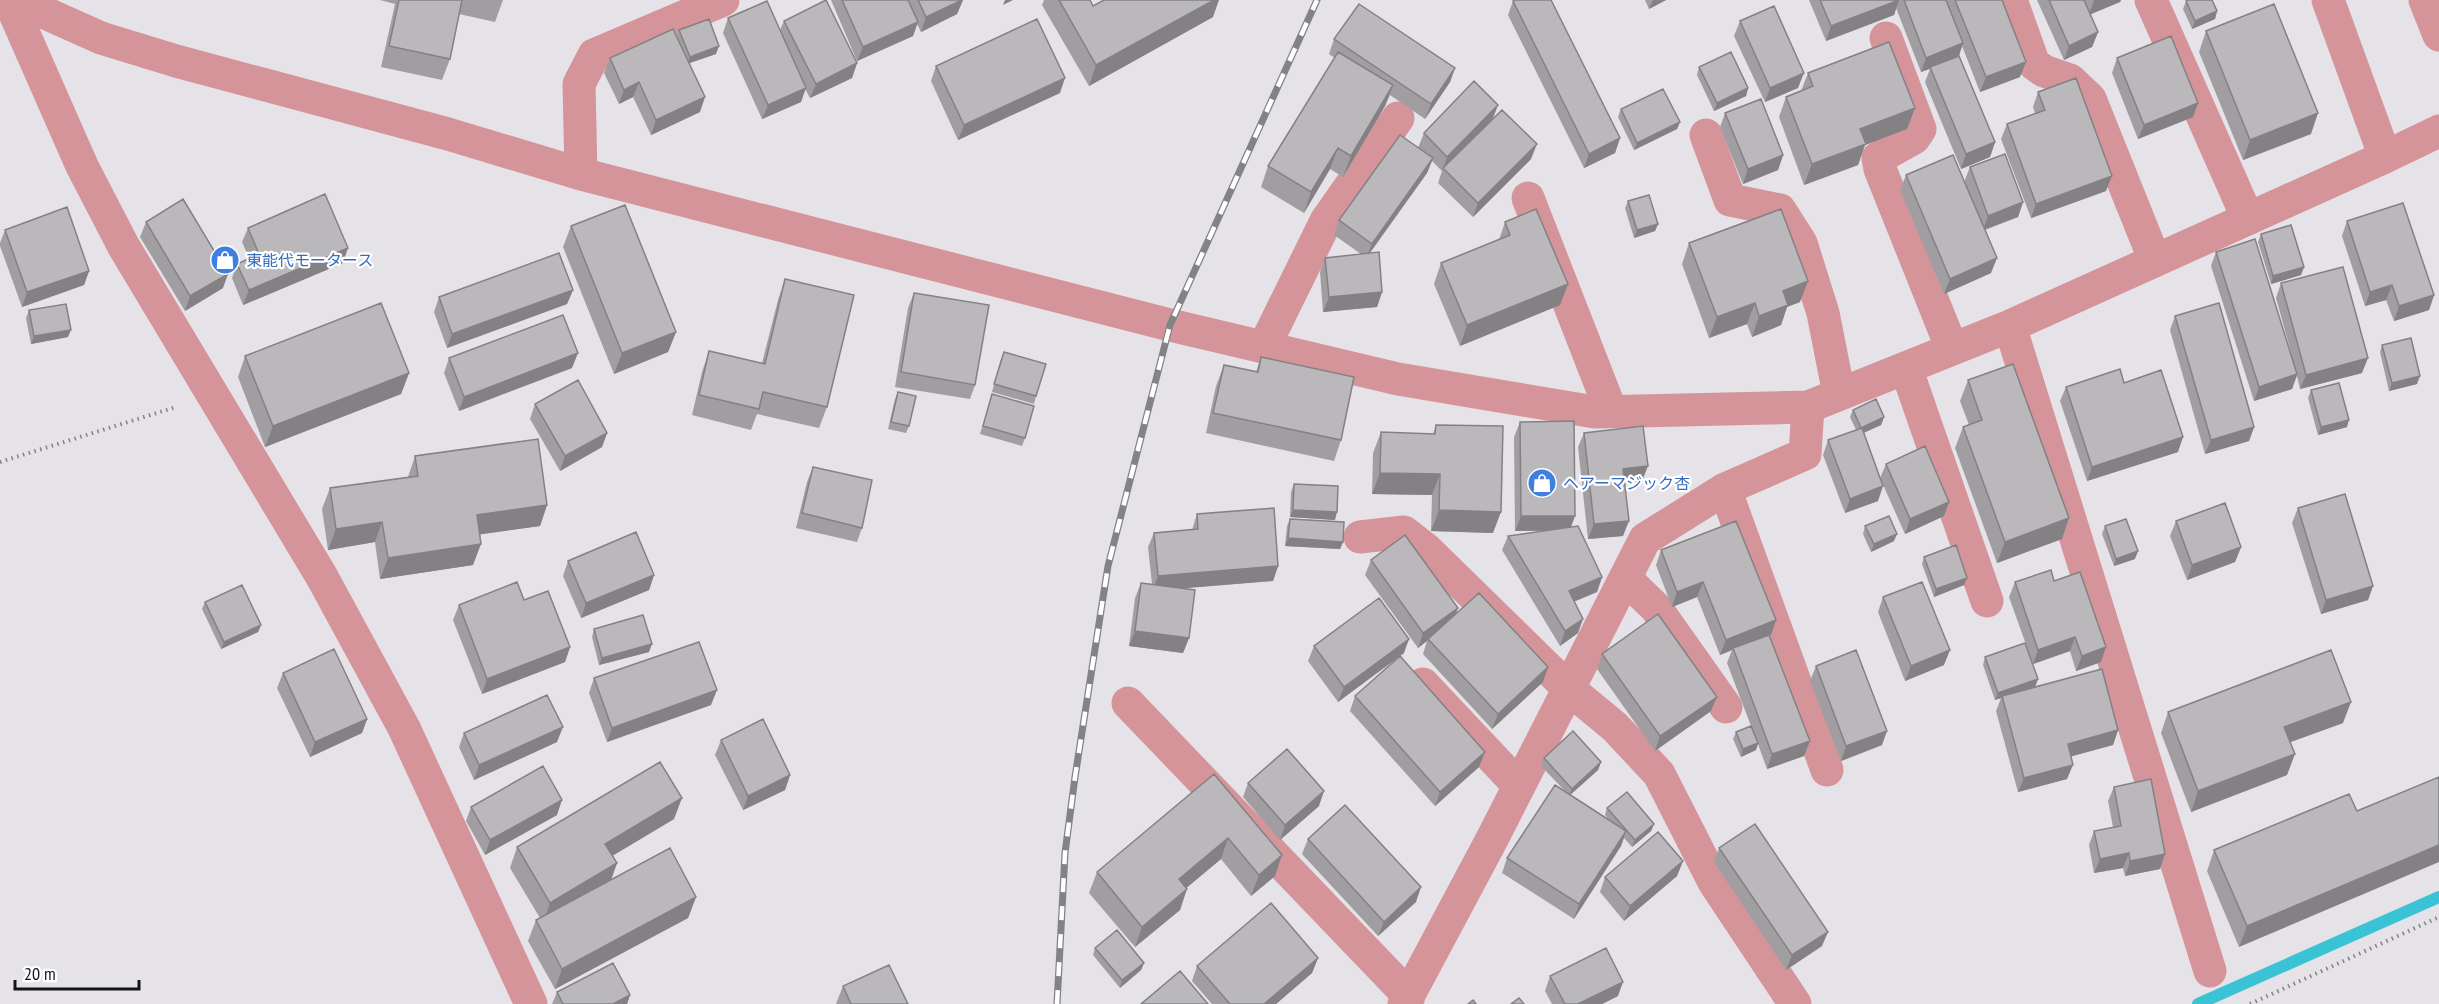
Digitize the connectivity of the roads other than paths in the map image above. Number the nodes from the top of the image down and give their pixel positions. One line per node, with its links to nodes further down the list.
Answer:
1 (9, 0): 37 (street)
2 (16, 0): 14 (street)
3 (723, 0): 14 (street)
4 (2011, 0): 17 (street)
5 (2151, 0): 16 (street)
6 (2328, 0): 13 (street)
7 (2425, 0): 8 (street)
8 (2439, 35)
9 (1886, 38): 20 (street)
10 (1398, 118): 19 (street)
11 (2439, 131): 13 (street)
12 (1706, 135): 22 (street)
13 (2385, 158): 16 (street)
14 (581, 174): 19 (street)
15 (1528, 198): 24 (street)
16 (2248, 219): 17 (street)
17 (2155, 261): 18 (street)
18 (2010, 326): 20 (street); 35 (street)
19 (1264, 347): 24 (street)
20 (1952, 349): 21 (street)
21 (1906, 368): 22 (street); 28 (street)
22 (1839, 394): 23 (street)
23 (1808, 407): 24 (street); 25 (street)
24 (1611, 411)
25 (1725, 489): 27 (street); 33 (street)
26 (1360, 537): 30 (street)
27 (1625, 578): 30 (street); 32 (street)
28 (1987, 600)
29 (1423, 684): 34 (street)
30 (1569, 689): 34 (street); 38 (street)
31 (1128, 703): 36 (street)
32 (1726, 708)
33 (1827, 770)
34 (1519, 786): 36 (street)
35 (2210, 971)
36 (1406, 1000)
37 (531, 1004)
38 (1795, 1004)

